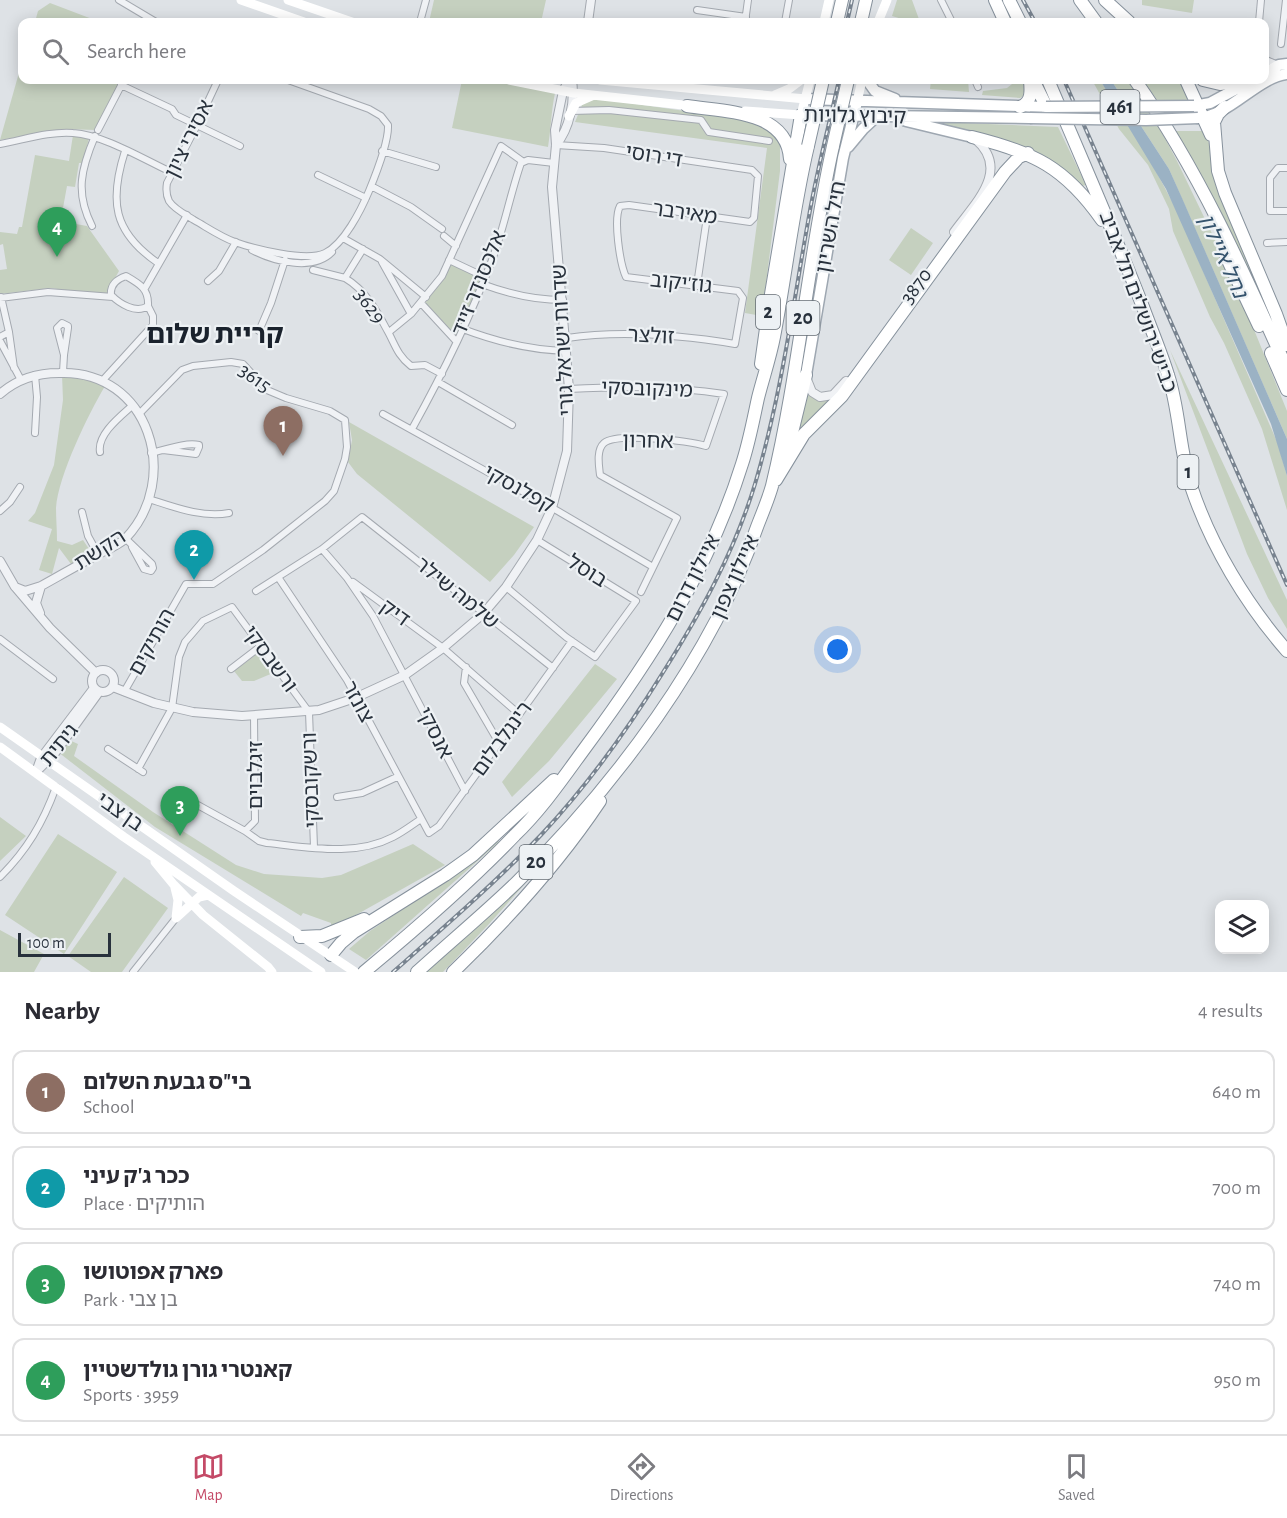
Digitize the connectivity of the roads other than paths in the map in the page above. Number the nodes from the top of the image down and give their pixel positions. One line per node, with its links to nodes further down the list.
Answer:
1 (241, 0): 21 (main road)
2 (288, 0): 22 (main road)
3 (591, 0): 24 (street)
4 (748, 0): 26 (street)
5 (789, 0): 27 (street)
6 (829, 0): 28 (main road)
7 (842, 0): 29 (highway)
8 (866, 0): 30 (highway)
9 (887, 0): 31 (main road)
10 (941, 0): 32 (street)
11 (994, 0): 33 (highway)
12 (1009, 0): 34 (highway)
13 (1080, 0): 35 (highway)
14 (1105, 0): 36 (highway)
15 (1261, 0): 37 (street)
16 (1286, 0): 38 (street)
17 (122, 1): 20 (street)
18 (423, 1): 23 (street)
19 (697, 10): 25 (street)
20 (150, 18)
21 (293, 18)
22 (340, 18)
23 (421, 18)
24 (589, 18)
25 (736, 18)
26 (746, 18)
27 (786, 18)
28 (825, 18)
29 (838, 18)
30 (862, 18)
31 (880, 18)
32 (950, 18)
33 (1003, 18)
34 (1018, 18)
35 (1093, 18)
36 (1125, 18)
37 (1259, 18)
38 (1281, 44)
39 (1283, 64): 40 (main road)
40 (1269, 71)
41 (1287, 74): 42 (main road, 461)
42 (1269, 81)
43 (122, 84): 85 (street)
44 (127, 84): 84 (street)
45 (216, 84): 84 (street, אסירי ציון)
46 (299, 84): 93 (street, אסירי ציון)
47 (528, 84): 66 (main road, קיבוץ גלויות)
48 (567, 84): 66 (street, שדרות ישראל גורי)
49 (571, 84): 67 (street, שדרות ישראל גורי)
50 (640, 84): 69 (main road, קיבוץ גלויות)
51 (795, 84): 69 (main road)
52 (809, 84): 70 (main road)
53 (822, 84): 161 (highway, איילון דרום / 20, bridge)
54 (847, 84): 173 (highway, איילון צפון / 20, bridge)
55 (861, 84): 71 (main road, חיל השריון)
56 (870, 84): 72 (main road)
57 (977, 84): 65 (street)
58 (1031, 84): 76 (highway)
59 (1033, 84): 73 (highway)
60 (1050, 84): 123 (highway, כביש ירושלים תל אביב / 1)
61 (1138, 84): 103 (highway)
62 (1188, 84): 77 (highway)
63 (1245, 84): 77 (main road, 461)
64 (1264, 84): 75 (main road, 461)
65 (978, 87)
66 (562, 91): 67 (main road, קיבוץ גלויות); 90 (street, שדרות ישראל גורי)
67 (574, 93): 68 (main road, קיבוץ גלויות); 78 (street, שדרות ישראל גורי)
68 (594, 95): 74 (main road, קיבוץ גלויות); 78 (main road)
69 (762, 96): 70 (main road, קיבוץ גלויות)
70 (806, 99): 71 (main road, קיבוץ גלויות); 79 (main road)
71 (857, 102): 72 (main road, קיבוץ גלויות / 461); 80 (main road, חיל השריון)
72 (916, 104): 76 (main road, קיבוץ גלויות / 461)
73 (1044, 104): 76 (main road, קיבוץ גלויות / 461); 77 (main road, קיבוץ גלויות / 461, bridge); 83 (highway, bridge)
74 (687, 106): 79 (main road, קיבוץ גלויות); 102 (highway)
75 (1225, 107): 77 (main road, 461); 89 (highway)
76 (1027, 110): 82 (main road, קיבוץ גלויות / 461); 83 (main road, קיבוץ גלויות / 461, bridge)
77 (1199, 112): 83 (main road, קיבוץ גלויות / 461, bridge); 89 (highway)
78 (570, 113): 87 (street); 90 (street, שדרות ישראל גורי)
79 (801, 115): 80 (main road, קיבוץ גלויות); 102 (highway, 2)
80 (853, 117): 81 (main road, קיבוץ גלויות / 461); 95 (main road, חיל השריון)
81 (876, 117): 82 (main road, קיבוץ גלויות / 461); 95 (main road)
82 (894, 118): 86 (main road)
83 (1054, 118)
84 (197, 125): 91 (street); 100 (street, אסירי ציון)
85 (97, 133): 88 (street); 92 (street); 110 (street)
86 (972, 137): 94 (highway); 154 (street, 3870)
87 (769, 141)
88 (0, 144)
89 (1215, 144): 146 (highway)
90 (556, 145): 97 (street, שדרות ישראל גורי); 109 (street, די רוסי)
91 (240, 146)
92 (125, 151): 100 (street); 121 (street)
93 (382, 151): 98 (street); 104 (street, אסירי ציון)
94 (1028, 153): 123 (highway); 173 (highway)
95 (843, 158): 154 (main road, חיל השריון)
96 (522, 161): 97 (street); 116 (street); 125 (street, אלכסנדר זייד)
97 (554, 163): 134 (street, שדרות ישראל גורי)
98 (436, 167)
99 (1287, 168): 106 (street)
100 (171, 172): 107 (street, אסירי ציון)
101 (318, 175): 105 (street)
102 (790, 175): 161 (highway, 2)
103 (1197, 183): 150 (highway); 159 (highway)
104 (371, 186): 105 (street, אסירי ציון); 116 (street)
105 (366, 198): 111 (street, אסירי ציון)
106 (1287, 211)
107 (187, 216): 113 (street, אסירי ציון); 121 (street)
108 (707, 216): 109 (street, מאירבר); 124 (street, מאירבר); 129 (street)
109 (750, 222)
110 (92, 226)
111 (343, 238): 115 (street, אסירי ציון); 117 (street)
112 (1287, 242): 114 (street)
113 (238, 243): 115 (street, אסירי ציון); 119 (street); 127 (street)
114 (1267, 243)
115 (336, 246): 119 (street)
116 (456, 246): 120 (street)
117 (363, 249): 118 (street); 126 (street, 3629)
118 (380, 259): 133 (street); 136 (street)
119 (285, 260): 139 (street)
120 (449, 260): 125 (street); 133 (street)
121 (158, 263): 130 (street)
122 (313, 270): 126 (street)
123 (1130, 274): 202 (highway, כביש ירושלים תל אביב / 1)
124 (624, 276): 129 (street, גוז'יקוב)
125 (485, 277): 128 (street, אלכסנדר זייד)
126 (345, 278): 140 (street, 3629)
127 (208, 280)
128 (482, 284): 134 (street); 137 (street, אלכסנדר זייד)
129 (697, 285): 145 (street, גוז'יקוב)
130 (145, 288): 131 (street); 135 (street)
131 (113, 297): 132 (street); 135 (street)
132 (0, 298): 138 (street)
133 (423, 300): 136 (street); 144 (street)
134 (563, 300): 142 (street, שדרות ישראל גורי)
135 (148, 306): 156 (street)
136 (411, 314): 140 (street)
137 (463, 329): 144 (street, אלכסנדר זייד); 147 (street)
138 (9, 332): 141 (street); 149 (street)
139 (259, 332)
140 (388, 332): 152 (street, 3629)
141 (0, 336)
142 (567, 338): 145 (street, זולצר); 147 (street, שדרות ישראל גורי)
143 (0, 341): 149 (street)
144 (456, 341): 152 (street, אלכסנדר זייד)
145 (735, 344)
146 (1287, 345)
147 (567, 351): 158 (street, שדרות ישראל גורי)
148 (64, 355): 151 (street)
149 (14, 368): 155 (street)
150 (1287, 369)
151 (63, 372): 153 (street, הקשת); 156 (street, הקשת)
152 (442, 374): 157 (street, אלכסנדר זייד)
153 (35, 375): 155 (street, הקשת); 167 (street)
154 (806, 375): 173 (highway)
155 (21, 380): 160 (street, הקשת)
156 (103, 380): 162 (street, הקשת)
157 (438, 382): 165 (street); 166 (street, אלכסנדר זייד)
158 (570, 389): 168 (street, מינקובסקי); 175 (street, שדרות ישראל גורי)
159 (1287, 390)
160 (0, 394)
161 (758, 398): 223 (highway, איילון דרום / 20)
162 (133, 405): 163 (street, הקשת); 170 (street)
163 (140, 413): 171 (street, הקשת); 188 (street, 3615)
164 (383, 414): 166 (street, קפלנסקי)
165 (512, 425)
166 (412, 429): 175 (street, קפלנסקי)
167 (35, 433)
168 (706, 446): 185 (street, אחרון)
169 (163, 450): 169 (street); 171 (street)
170 (100, 452)
171 (151, 453): 174 (street, הקשת)
172 (20, 488): 176 (street)
173 (771, 489): 218 (highway, איילון צפון / 20)
174 (149, 499): 178 (street); 179 (street, הקשת)
175 (552, 508): 180 (street, שדרות ישראל גורי); 185 (street, קפלנסקי)
176 (0, 511)
177 (82, 512): 183 (street)
178 (229, 513)
179 (125, 538): 181 (street); 183 (street, הקשת)
180 (537, 540): 191 (street, שדרות ישראל גורי); 199 (street, בוסל)
181 (132, 547)
182 (322, 549): 186 (street); 187 (street, דיק); 195 (street, שלמה שילר)
183 (98, 554): 189 (street, הקשת)
184 (0, 561): 190 (street)
185 (653, 567): 193 (street)
186 (278, 577): 192 (street); 212 (street, צונזר)
187 (347, 578): 194 (street, דיק); 196 (street, דיק)
188 (213, 584): 211 (street, הותיקים)
189 (41, 586): 190 (street, הקשת); 197 (street)
190 (15, 587): 197 (street)
191 (506, 587): 195 (street, שדרות ישראל גורי); 199 (street)
192 (256, 591)
193 (641, 592)
194 (383, 604): 196 (street); 201 (street, דיק)
195 (483, 614): 201 (street, שדרות ישראל גורי); 204 (street, שלמה שילר)
196 (373, 616): 207 (street, דיק)
197 (43, 619): 206 (street)
198 (0, 639): 208 (street)
199 (572, 641): 204 (street, רינגלבלום)
200 (261, 646): 205 (street); 213 (street, ורשבסקי); 214 (street, ורשבסקי)
201 (443, 648): 203 (street, דיק); 207 (street, שדרות ישראל גורי)
202 (1287, 651)
203 (466, 667): 215 (street, דיק); 219 (street)
204 (553, 668): 215 (street, רינגלבלום)
205 (231, 669)
206 (96, 672): 209 (street); 210 (street)
207 (405, 675): 212 (street, שדרות ישראל גורי); 227 (street, אנסקי)
208 (53, 679)
209 (113, 687): 210 (street); 211 (street, שדרות ישראל גורי)
210 (97, 690): 222 (street, גיתית)
211 (124, 692): 213 (street, שדרות ישראל גורי)
212 (355, 698): 214 (street, שדרות ישראל גורי); 225 (street, צונזר)
213 (172, 708): 216 (street, שדרות ישראל גורי); 221 (street)
214 (309, 712): 216 (street, שדרות ישראל גורי); 233 (street, ורשקובסקי)
215 (519, 714): 219 (street, רינגלבלום)
216 (255, 715): 231 (street, זיגלבוים)
217 (0, 727): 222 (main road, בן צבי)
218 (642, 738): 248 (highway, איילון צפון / 20); 249 (highway)
219 (499, 743): 227 (street, רינגלבלום)
220 (0, 747): 224 (main road, בן צבי)
221 (108, 749)
222 (44, 760): 224 (street, גיתית); 241 (main road, בן צבי)
223 (575, 761): 238 (highway); 243 (highway, איילון דרום / 20)
224 (36, 772): 226 (main road, בן צבי)
225 (398, 777): 228 (street); 230 (street, צונזר)
226 (56, 787): 234 (main road, בן צבי); 235 (street)
227 (465, 790): 232 (street, רינגלבלום)
228 (337, 796)
229 (185, 798): 231 (street)
230 (421, 819): 232 (street, צונזר); 233 (street)
231 (245, 831): 233 (street)
232 (429, 833)
233 (314, 847)
234 (147, 853): 236 (main road); 237 (main road, בן צבי)
235 (0, 877)
236 (174, 885): 239 (main road); 240 (main road)
237 (208, 895): 239 (main road); 246 (main road, בן צבי)
238 (406, 899): 241 (highway); 242 (highway)
239 (191, 902): 240 (main road); 244 (main road)
240 (176, 918): 245 (street)
241 (300, 937): 242 (main road, בן צבי)
242 (331, 956): 246 (main road); 247 (main road, בן צבי)
243 (368, 969)
244 (272, 970)
245 (133, 972)
246 (319, 972)
247 (355, 972)
248 (417, 972)
249 (453, 972)

